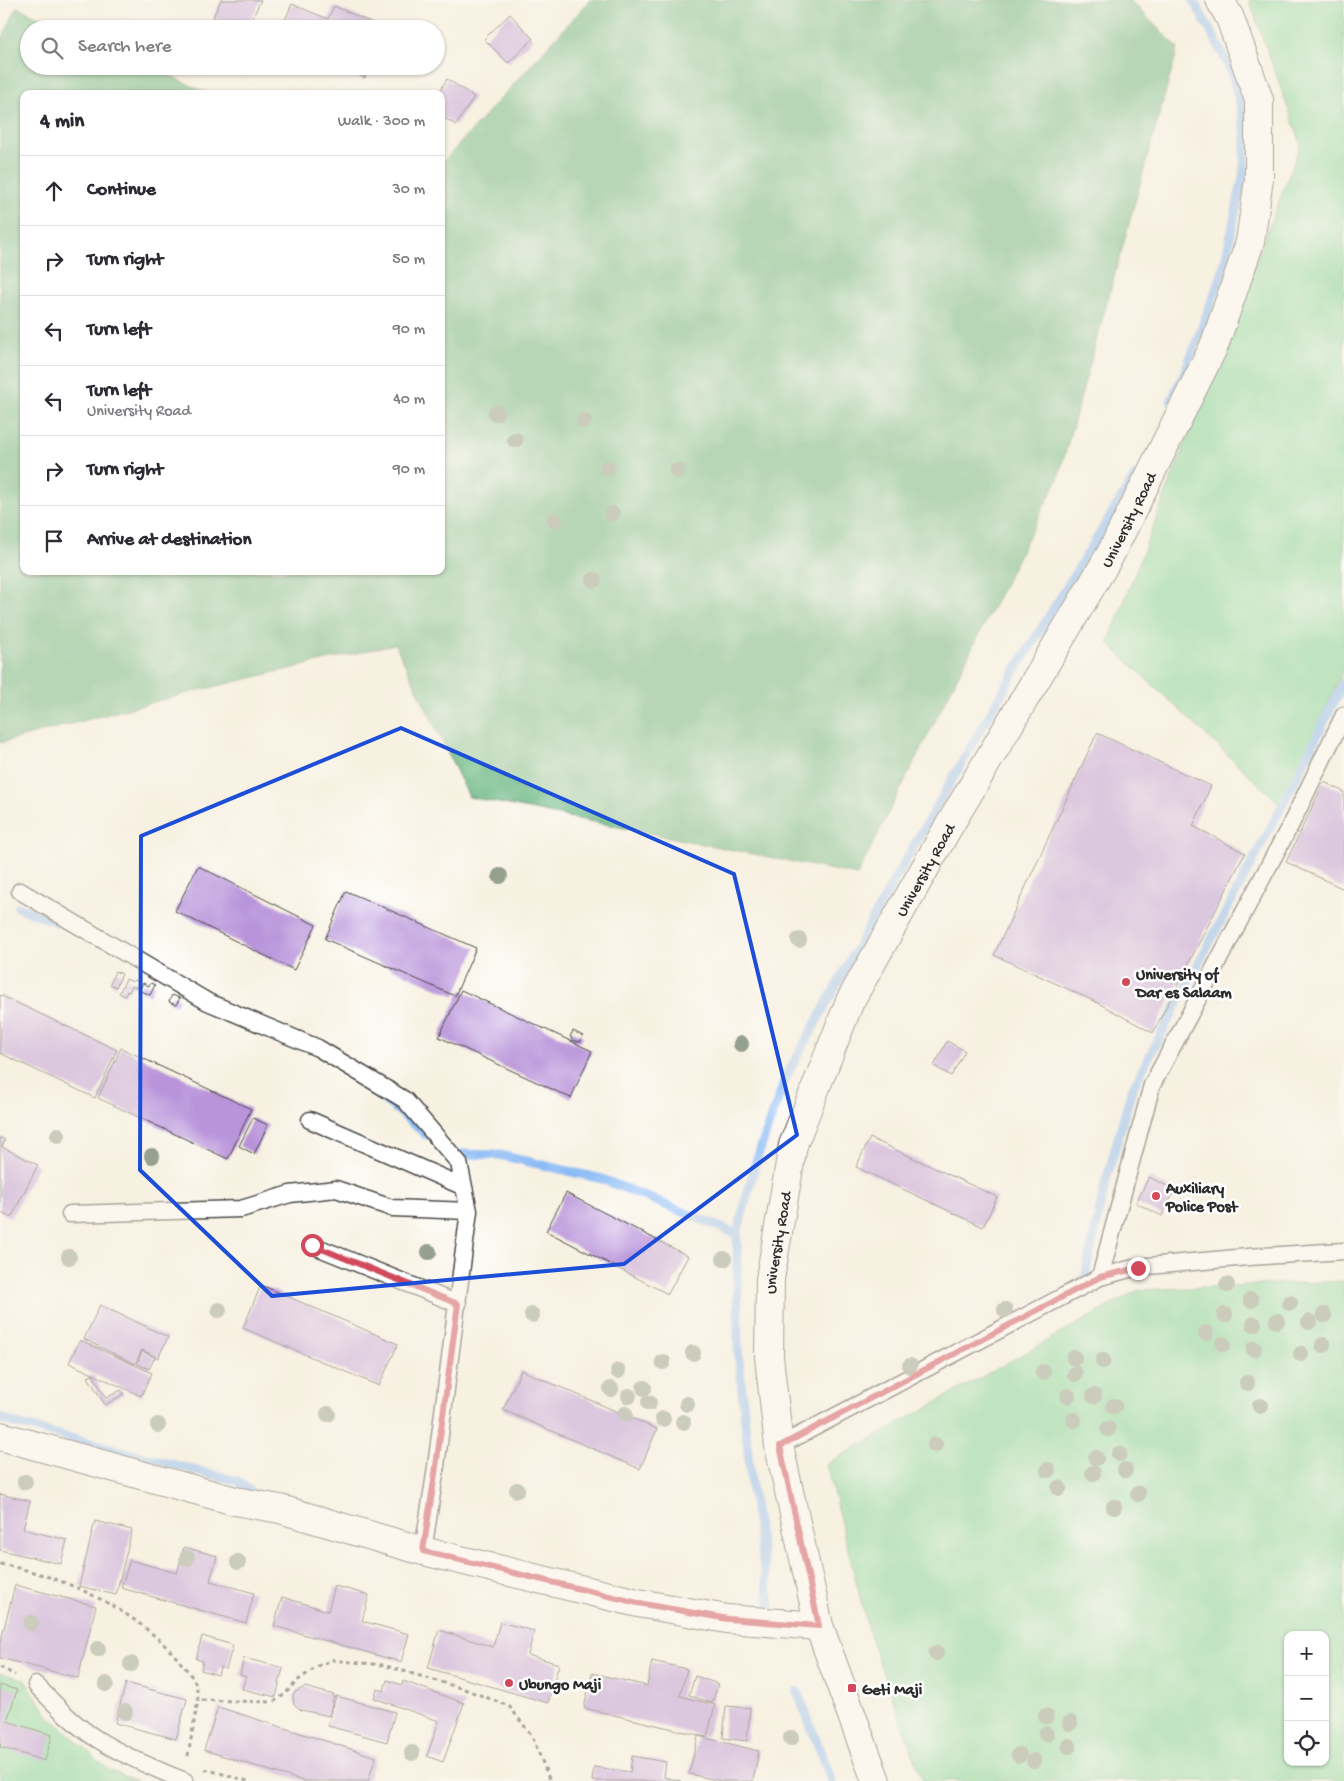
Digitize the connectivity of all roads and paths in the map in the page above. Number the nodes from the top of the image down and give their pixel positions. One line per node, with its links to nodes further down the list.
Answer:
1 (1220, 0): 13 (street, University Road)
2 (1344, 715): 10 (lane)
3 (20, 891): 5 (lane)
4 (310, 1120): 5 (lane)
5 (464, 1187): 6 (lane)
6 (469, 1211): 7 (lane); 11 (lane)
7 (70, 1214)
8 (312, 1245): 11 (lane)
9 (1344, 1251): 10 (lane)
10 (1100, 1277): 13 (lane)
11 (458, 1304): 14 (lane)
12 (0, 1436): 14 (street)
13 (780, 1446): 16 (street, University Road)
14 (423, 1551): 16 (street)
15 (0, 1564): 18 (path)
16 (819, 1626): 24 (street, University Road)
17 (36, 1686): 21 (lane)
18 (198, 1700): 19 (path); 23 (path)
19 (187, 1764)
20 (204, 1769): 22 (path)
21 (184, 1781)
22 (248, 1781)
23 (550, 1781)
24 (876, 1781)

